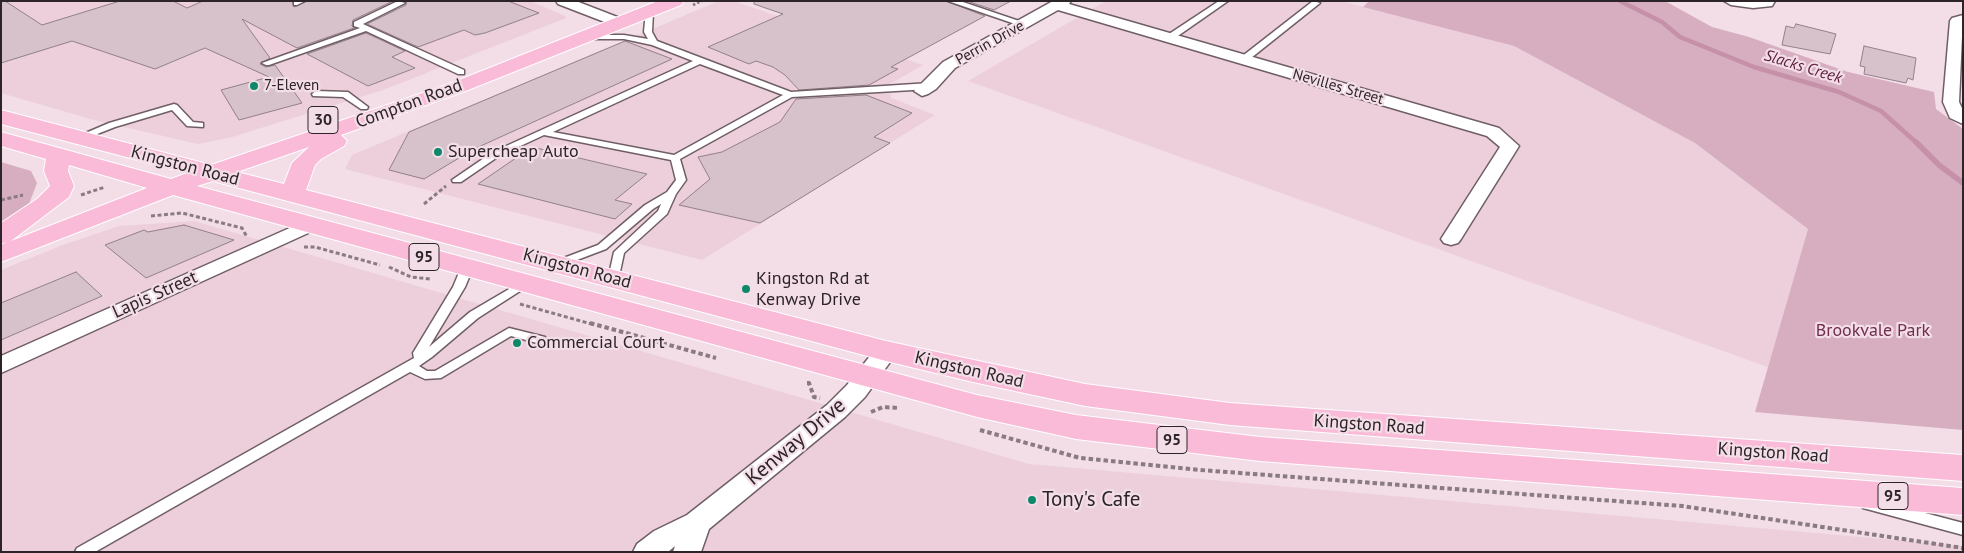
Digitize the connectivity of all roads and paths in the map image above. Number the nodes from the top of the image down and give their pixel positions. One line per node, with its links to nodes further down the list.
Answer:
1 (563, 1): 12 (street)
2 (675, 1): 10 (main road, Compton Road / 30)
3 (952, 1): 13 (lane)
4 (1224, 1): 16 (lane)
5 (1731, 1): 6 (street)
6 (1768, 1)
7 (400, 3): 14 (lane)
8 (1060, 3): 13 (street, Perrin Drive); 16 (street, Nevilles Street)
9 (1316, 3): 18 (lane)
10 (645, 6): 12 (main road, Compton Road / 30); 17 (lane)
11 (1961, 11): 27 (street)
12 (611, 20): 15 (main road, Compton Road / 30); 21 (main road, Compton Road / 30)
13 (1024, 24): 22 (street, Perrin Drive)
14 (365, 29): 20 (lane); 21 (lane)
15 (585, 38): 17 (lane); 25 (main road, Compton Road / 30)
16 (1169, 38): 18 (street, Nevilles Street)
17 (654, 43): 19 (lane)
18 (1243, 60): 50 (street, Nevilles Street)
19 (699, 61): 24 (lane); 29 (lane)
20 (266, 62)
21 (461, 72): 25 (main road, Compton Road / 30)
22 (926, 89): 24 (lane)
23 (316, 94): 25 (lane)
24 (790, 95): 33 (lane)
25 (366, 113): 34 (main road, Compton Road / 30); 35 (main road, Compton Road / 30); 40 (main road)
26 (1, 117): 30 (main road, Kingston Road / 95)
27 (1963, 119)
28 (200, 125): 30 (lane)
29 (546, 133): 33 (lane); 37 (lane)
30 (79, 138): 34 (main road, Kingston Road / 95)
31 (1, 139): 32 (main road, Kingston Road / 95)
32 (58, 156): 36 (main road, Kingston Road / 95); 47 (main road)
33 (675, 158): 41 (lane)
34 (185, 166): 35 (main road, Kingston Road / 95); 36 (main road, Compton Road / 30)
35 (210, 173): 39 (main road, Compton Road / 30); 40 (main road, Kingston Road / 95)
36 (147, 180): 39 (main road, Kingston Road / 95); 47 (main road, Compton Road / 30)
37 (458, 180): 44 (path)
38 (114, 184): 42 (path)
39 (171, 187): 43 (main road, Kingston Road / 95); 45 (main road, Compton Road / 30)
40 (292, 194): 52 (main road, Kingston Road / 95)
41 (671, 194): 52 (lane); 54 (lane)
42 (75, 197)
43 (224, 202): 45 (main road); 48 (main road, Kingston Road / 95)
44 (424, 204)
45 (111, 210): 51 (main road, Compton Road / 30)
46 (150, 216): 49 (path)
47 (1, 236)
48 (304, 236): 53 (main road, Kingston Road / 95); 53 (path); 60 (street, Lapis Street)
49 (255, 238)
50 (1451, 239)
51 (1, 254)
52 (557, 264): 54 (main road, Kingston Road / 95)
53 (463, 278): 55 (main road, Kingston Road / 95); 59 (lane)
54 (614, 279): 57 (main road, Kingston Road / 95)
55 (513, 291): 58 (path); 59 (lane); 61 (main road, Kingston Road / 95)
56 (541, 340): 59 (lane)
57 (886, 351): 61 (street, Kenway Drive); 64 (main road, Kingston Road / 95)
58 (725, 360)
59 (415, 363): 69 (lane)
60 (1, 365)
61 (868, 377): 65 (main road, Kingston Road / 95); 67 (street, Kenway Drive)
62 (800, 381): 63 (path)
63 (824, 399)
64 (1963, 468)
65 (1823, 491): 66 (main road, Kingston Road / 95); 68 (lane, Kingston Road)
66 (1963, 502)
67 (697, 523): 70 (street, Kenway Drive); 71 (street)
68 (1963, 529)
69 (82, 552)
70 (647, 552)
71 (687, 552)

